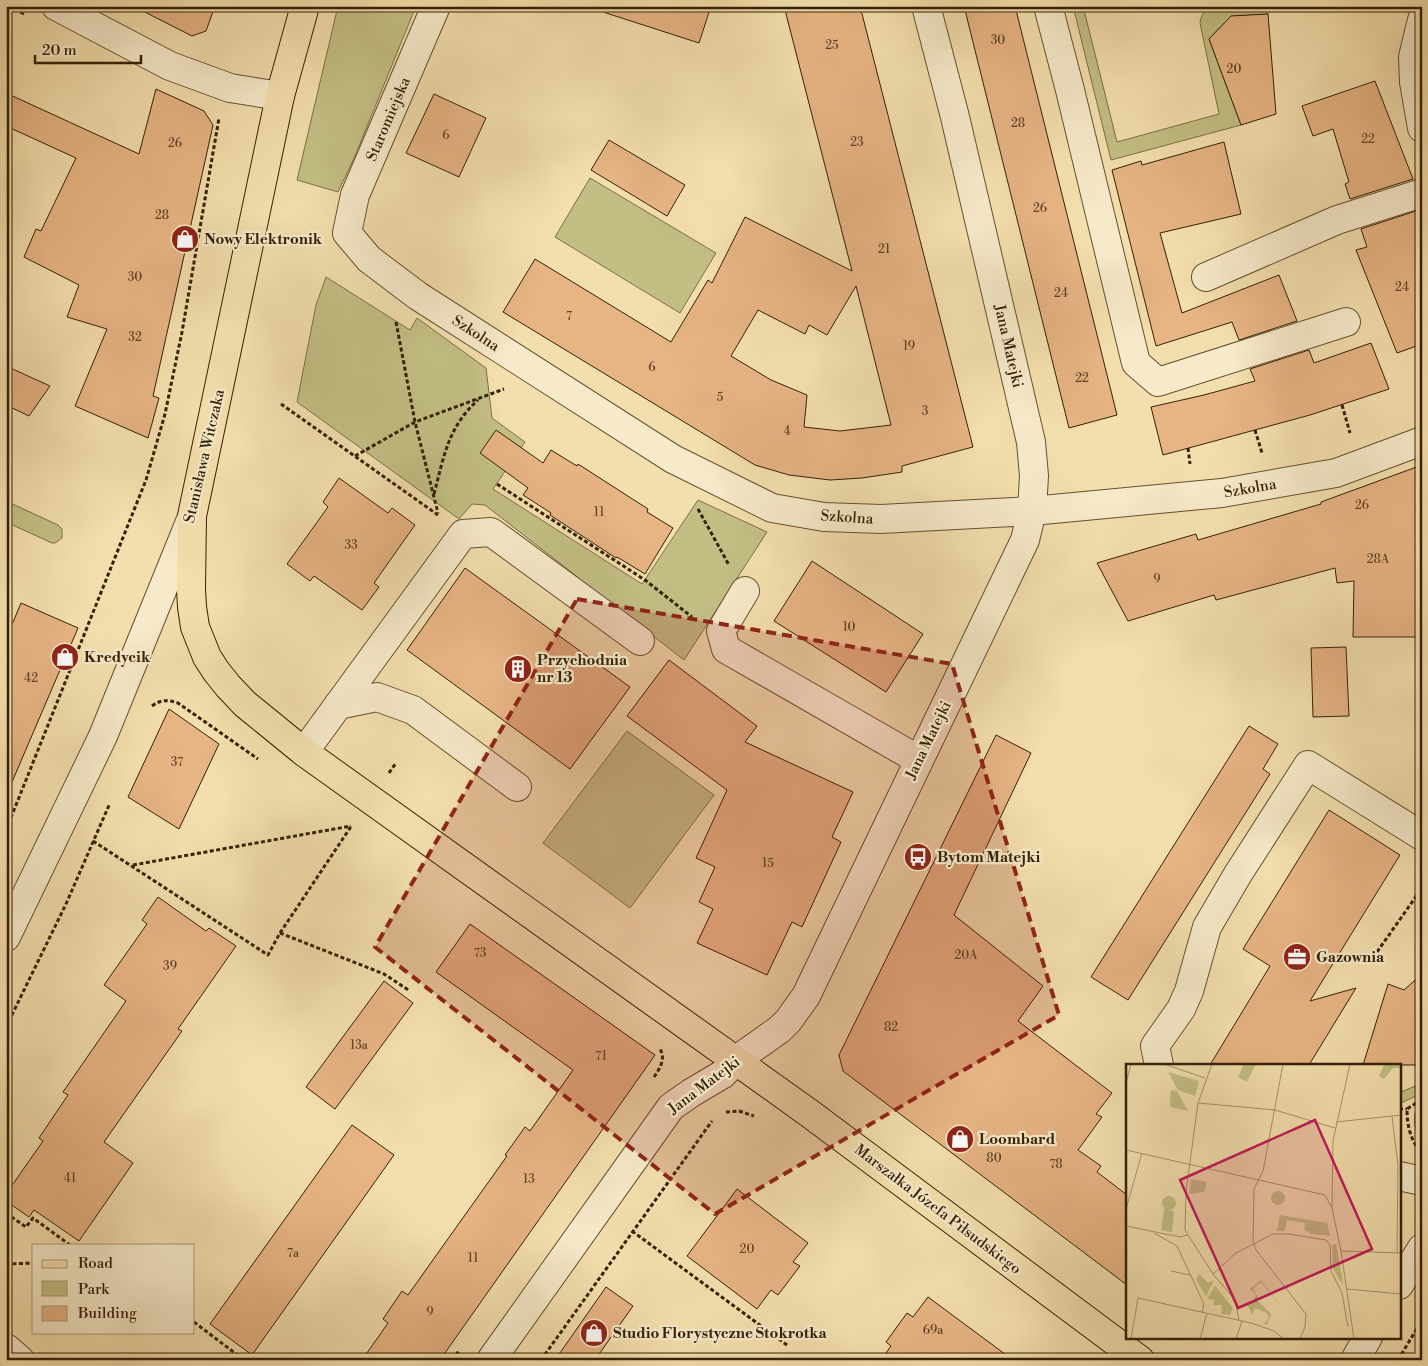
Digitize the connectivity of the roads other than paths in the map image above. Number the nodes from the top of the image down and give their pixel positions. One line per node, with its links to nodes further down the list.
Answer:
1 (56, 6): 7 (street)
2 (305, 6): 7 (main road, Stanisława Witczaka)
3 (436, 6): 10 (street, Staromiejska)
4 (926, 6): 14 (street, Jana Matejki)
5 (1048, 6): 12 (street)
6 (1422, 20): 8 (street)
7 (280, 96): 15 (main road, Stanisława Witczaka)
8 (1422, 128)
9 (1422, 193): 11 (street)
10 (347, 233): 14 (street, Szkolna)
11 (1206, 277)
12 (1346, 322)
13 (1422, 441): 14 (street, Szkolna)
14 (1032, 511): 20 (street, Jana Matejki)
15 (192, 516): 19 (main road, Marszałka Józefa Piłsudskiego); 23 (street, Stanisława Witczaka)
16 (744, 591): 20 (street)
17 (640, 641): 18 (street)
18 (338, 705): 19 (street); 21 (street)
19 (304, 752): 24 (main road, Marszałka Józefa Piłsudskiego)
20 (919, 760): 24 (street, Jana Matejki)
21 (517, 787)
22 (1422, 836): 25 (street)
23 (6, 936)
24 (735, 1061): 33 (street, Jana Matejki); 34 (main road, Marszałka Józefa Piłsudskiego)
25 (1159, 1064)
26 (1400, 1176): 27 (street)
27 (1422, 1181)
28 (1422, 1248): 29 (street)
29 (1400, 1283)
30 (1367, 1338): 35 (street)
31 (6, 1348): 32 (street)
32 (20, 1360)
33 (492, 1360)
34 (1140, 1360)
35 (1355, 1360)

